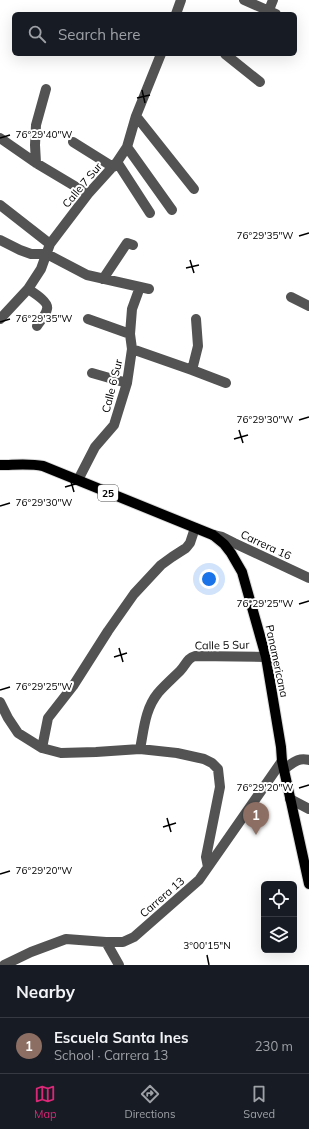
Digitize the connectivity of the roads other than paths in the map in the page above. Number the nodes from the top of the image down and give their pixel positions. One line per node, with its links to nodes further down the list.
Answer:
1 (181, 0): 4 (street)
2 (244, 0): 5 (street)
3 (273, 0): 5 (street)
4 (177, 12)
5 (273, 12)
6 (160, 56): 10 (street, Calle 7 Sur)
7 (228, 56): 8 (street)
8 (260, 82)
9 (46, 89): 14 (street)
10 (136, 116): 13 (street, Calle 7 Sur); 16 (street)
11 (0, 138): 14 (street)
12 (73, 142): 15 (street)
13 (127, 147): 15 (street, Calle 7 Sur); 19 (street)
14 (36, 163): 17 (street)
15 (115, 165): 17 (street, Calle 7 Sur); 20 (street)
16 (194, 189)
17 (88, 194): 22 (street, Calle 7 Sur)
18 (0, 205): 22 (street)
19 (172, 210)
20 (150, 213)
21 (0, 240): 24 (street)
22 (50, 244): 24 (street, Calle 7 Sur)
23 (130, 244): 25 (street)
24 (47, 254): 25 (street); 26 (street, Calle 7 Sur)
25 (102, 279): 33 (street, Calle 6 Sur)
26 (28, 289): 29 (street, Calle 7 Sur); 32 (street)
27 (291, 296): 28 (street)
28 (309, 306)
29 (0, 319)
30 (88, 319): 33 (street)
31 (196, 319): 35 (street)
32 (37, 326)
33 (130, 334): 34 (street, Calle 6 Sur)
34 (132, 350): 35 (street); 37 (street, Calle 6 Sur)
35 (192, 370): 38 (street)
36 (92, 373): 37 (street)
37 (127, 383): 40 (street, Calle 6 Sur)
38 (226, 383)
39 (0, 465): 40 (main road, Panamericana / 25)
40 (78, 480): 41 (main road, Panamericana / 25)
41 (195, 528): 42 (main road, Panamericana / 25); 46 (street)
42 (213, 535): 43 (street, Carrera 16); 44 (main road, Panamericana / 25)
43 (309, 578)
44 (266, 657): 47 (street, Calle 5 Sur); 49 (main road, Panamericana / 25)
45 (0, 702): 46 (street)
46 (42, 748): 47 (street)
47 (140, 749): 52 (street)
48 (309, 760): 49 (street)
49 (283, 765): 50 (main road, Panamericana / 25); 52 (street, Carrera 13)
50 (290, 799): 51 (street); 53 (main road, Panamericana / 25)
51 (309, 809)
52 (208, 867): 54 (street, Carrera 13)
53 (309, 884)
54 (106, 942): 55 (street, Carrera 13); 56 (street)
55 (4, 965)
56 (119, 965)

